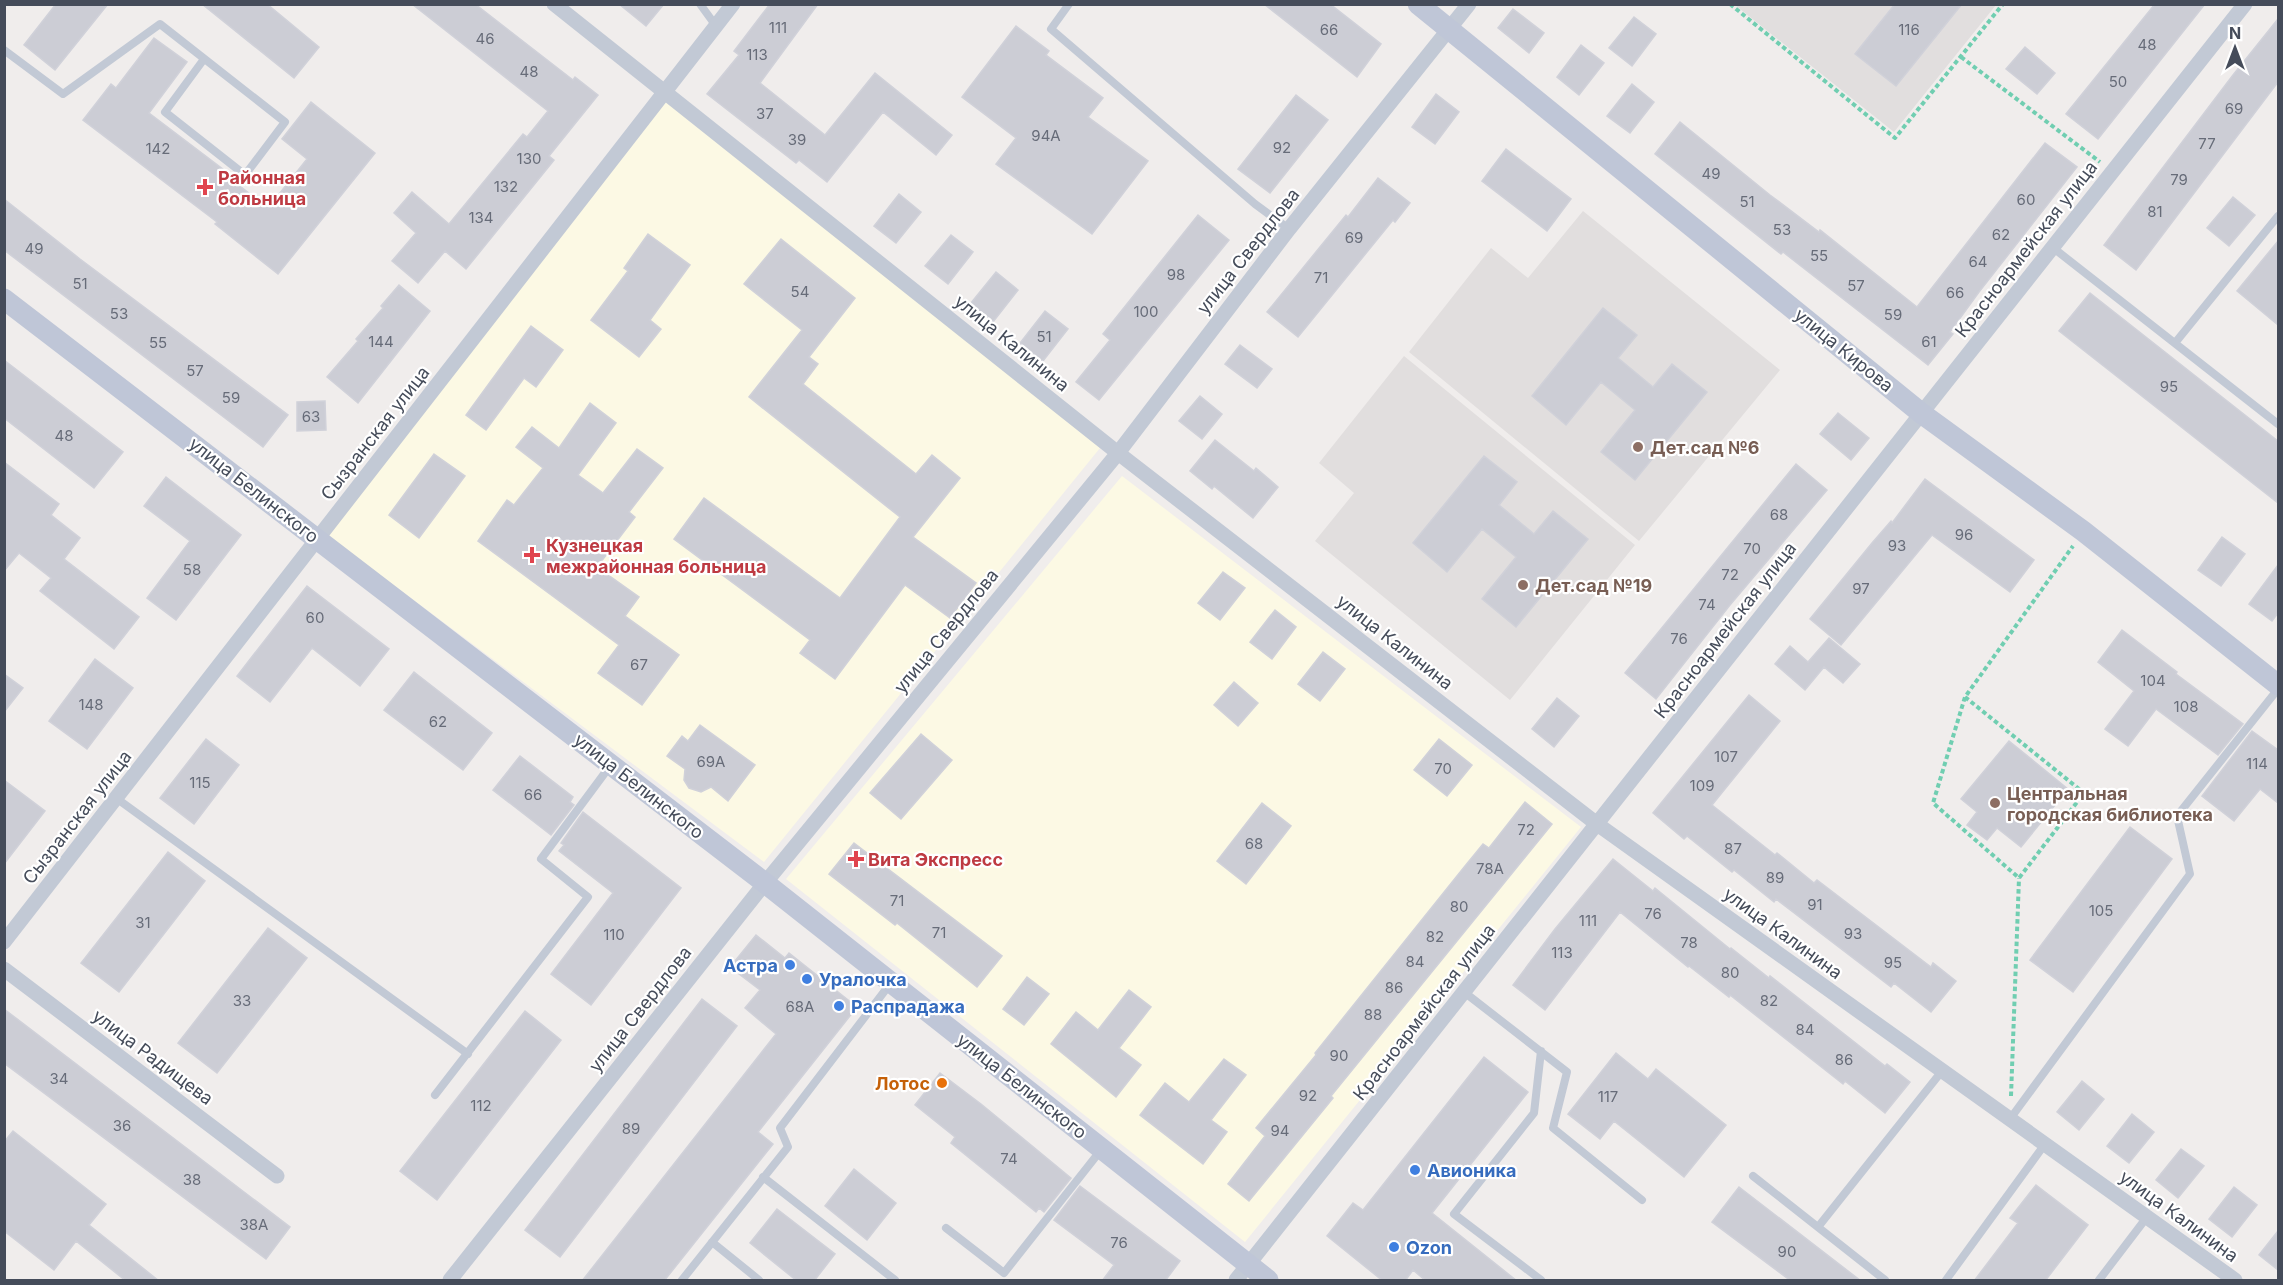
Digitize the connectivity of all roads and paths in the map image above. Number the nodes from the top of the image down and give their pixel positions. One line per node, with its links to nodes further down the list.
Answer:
1 (554, 4): 15 (street, улица Калинина)
2 (700, 4): 10 (lane)
3 (733, 4): 10 (street, Сызранская улица)
4 (1070, 4): 18 (lane)
5 (1418, 4): 11 (street, улица Кирова)
6 (1469, 4): 11 (street, улица Свердлова)
7 (1730, 4): 13 (path)
8 (2003, 4): 13 (path)
9 (2245, 4): 16 (street, Красноармейская улица)
10 (716, 26): 15 (street, Сызранская улица)
11 (1450, 29): 18 (street, улица Свердлова); 22 (street, улица Кирова)
12 (4, 50): 14 (lane)
13 (1961, 57): 16 (path)
14 (204, 59): 14 (lane)
15 (665, 92): 24 (street, улица Калинина); 26 (street, Сызранская улица)
16 (2112, 172): 19 (street, Красноармейская улица)
17 (2278, 216): 21 (lane)
18 (1288, 229): 24 (street, улица Свердлова)
19 (2052, 247): 21 (lane); 22 (street, Красноармейская улица)
20 (4, 298): 26 (street, улица Белинского)
21 (2175, 343): 23 (lane)
22 (1921, 413): 25 (street, улица Кирова); 32 (street, Красноармейская улица)
23 (2278, 424)
24 (1118, 453): 32 (street, улица Калинина); 34 (street, улица Свердлова)
25 (2084, 531): 27 (street, улица Кирова); 29 (path)
26 (318, 539): 30 (street, улица Белинского); 31 (street, Сызранская улица)
27 (2278, 684)
28 (2278, 689): 43 (lane)
29 (1965, 697): 33 (path); 33 (path)
30 (611, 765): 34 (street, улица Белинского); 40 (lane)
31 (116, 798): 35 (street, Сызранская улица); 40 (lane)
32 (1597, 824): 38 (street, Красноармейская улица); 41 (street, улица Калинина)
33 (2019, 878): 43 (path)
34 (765, 883): 37 (street, улица Белинского); 55 (street, улица Свердлова)
35 (4, 942)
36 (4, 969): 46 (street, улица Радищева)
37 (891, 983): 45 (street, улица Белинского); 48 (lane)
38 (1464, 992): 39 (lane); 54 (street, Красноармейская улица)
39 (1541, 1051): 49 (lane); 60 (lane)
40 (468, 1054): 42 (lane)
41 (1942, 1071): 43 (street, улица Калинина); 51 (lane)
42 (435, 1095)
43 (2010, 1119): 44 (street, улица Калинина)
44 (2045, 1144): 50 (street, улица Калинина); 62 (lane)
45 (1102, 1149): 52 (lane); 54 (street, улица Белинского)
46 (278, 1176)
47 (1753, 1176): 51 (lane)
48 (763, 1177): 53 (lane); 58 (lane)
49 (1642, 1200)
50 (2147, 1217): 63 (lane); 64 (street, улица Калинина)
51 (1818, 1227): 61 (lane)
52 (946, 1228)
53 (711, 1242): 56 (lane); 57 (lane)
54 (1242, 1273): 59 (street, улица Белинского)
55 (450, 1281)
56 (682, 1281)
57 (759, 1281)
58 (895, 1281)
59 (1268, 1281)
60 (1541, 1281)
61 (1885, 1281)
62 (1946, 1281)
63 (2099, 1281)
64 (2235, 1281)

